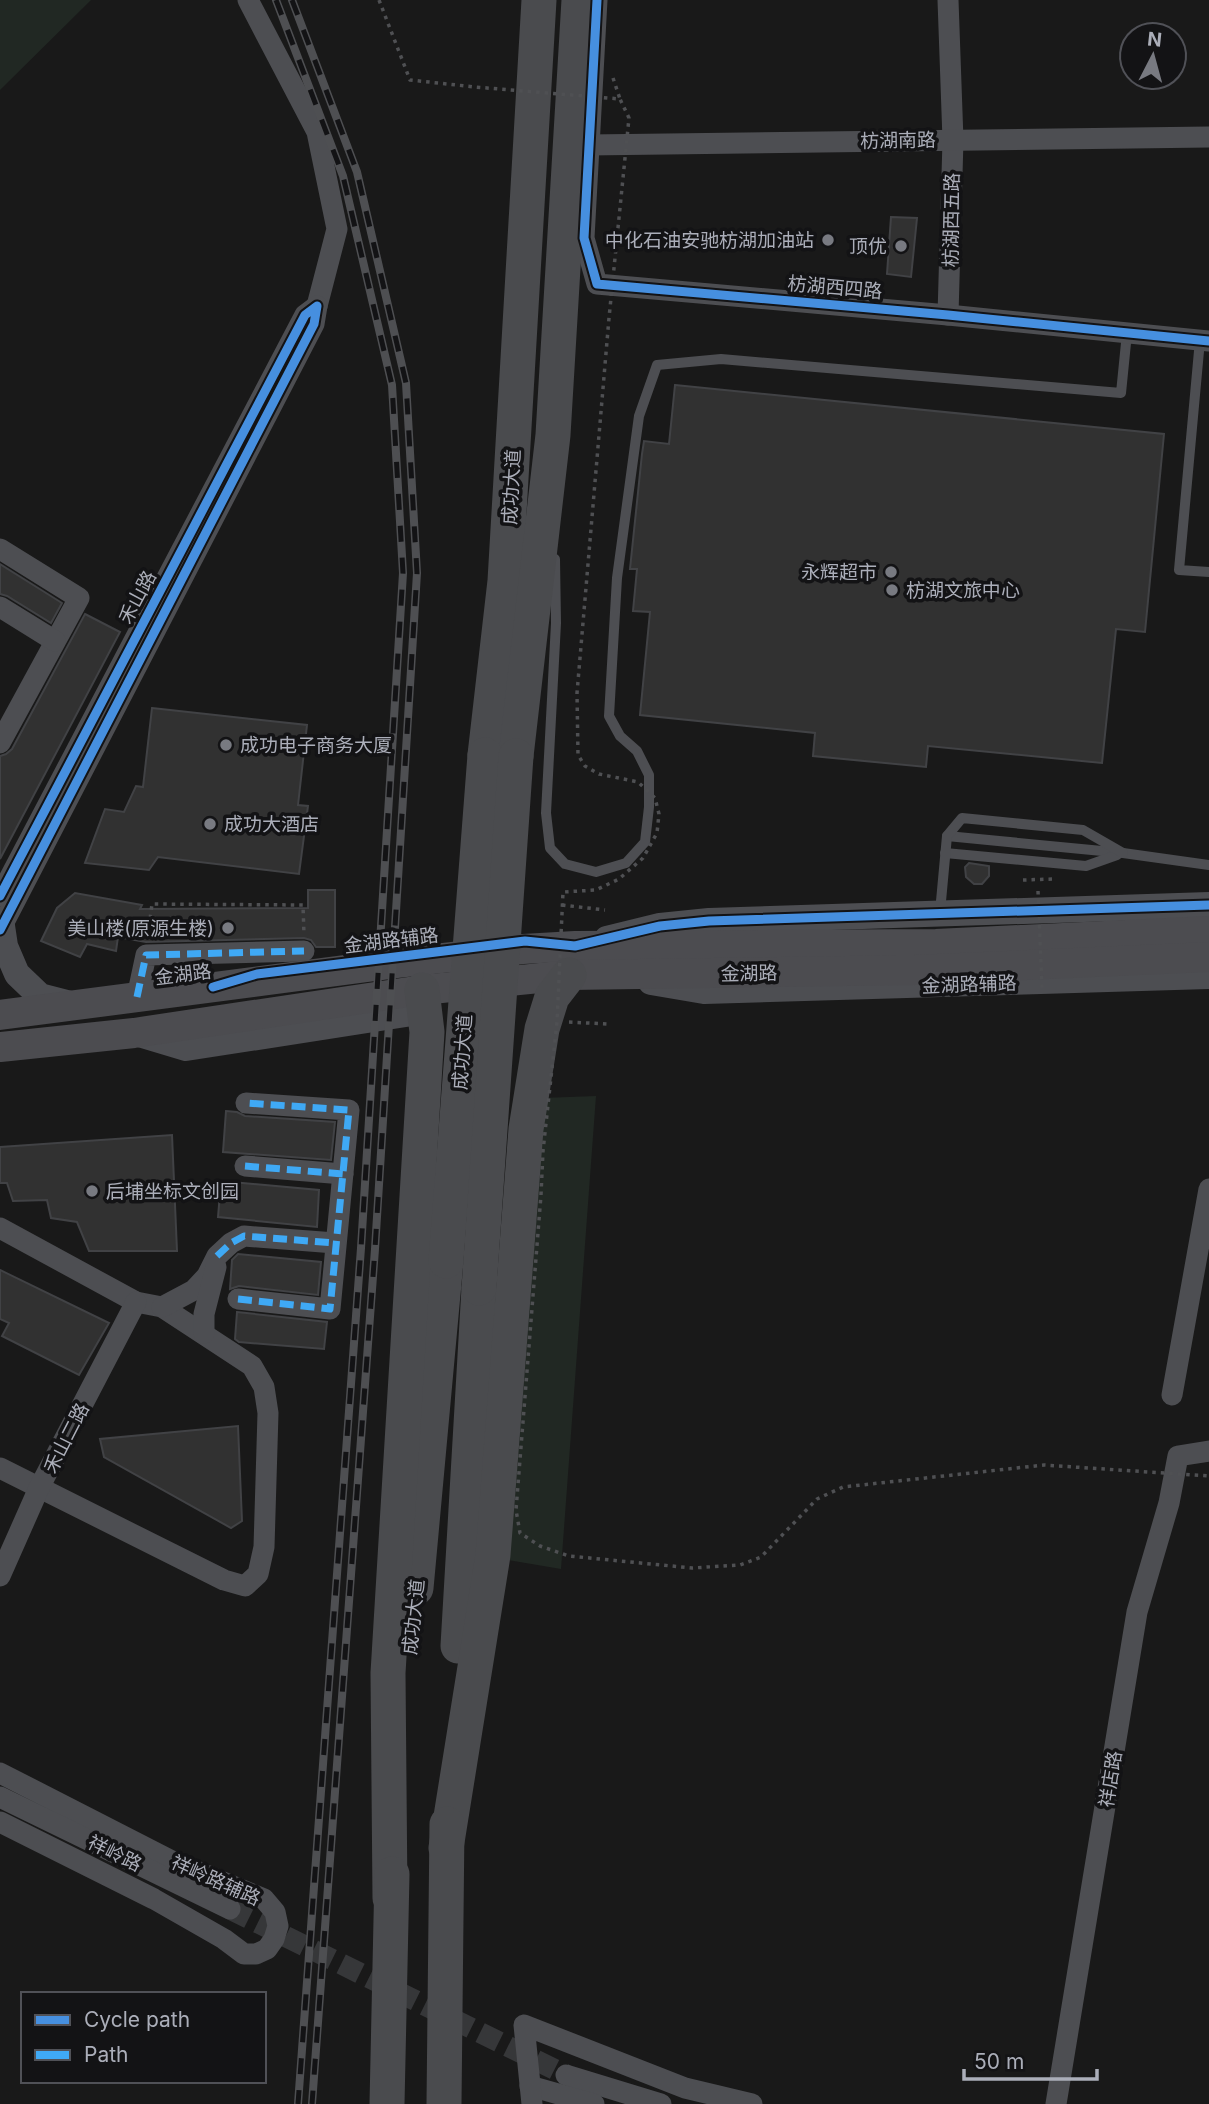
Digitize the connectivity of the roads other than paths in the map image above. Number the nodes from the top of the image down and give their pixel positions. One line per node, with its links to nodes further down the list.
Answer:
1 (248, 0): 9 (street)
2 (539, 0): 22 (highway, 成功大道)
3 (579, 0): 13 (highway, 成功大道)
4 (597, 0): 8 (street)
5 (948, 0): 7 (street, 枋湖西五路)
6 (1209, 137): 7 (street, 枋湖南路)
7 (953, 140): 8 (street, 枋湖南路); 10 (street, 枋湖西五路)
8 (588, 145): 10 (street, 枋湖西四路)
9 (312, 315): 27 (street, 禾山路); 30 (street, 禾山路)
10 (948, 315): 11 (street, 枋湖西四路)
11 (1127, 333): 12 (street, 枋湖西四路); 15 (lane)
12 (1204, 340): 17 (lane)
13 (553, 435): 14 (lane); 22 (highway, 成功大道)
14 (554, 529)
15 (554, 542)
16 (0, 550): 19 (street)
17 (1209, 572)
18 (0, 607): 19 (street)
19 (55, 641): 20 (street)
20 (8, 706): 21 (street)
21 (0, 743)
22 (500, 756): 62 (highway, 成功大道, bridge); 63 (highway, 成功大道, bridge)
23 (947, 836): 24 (lane); 25 (lane); 25 (lane)
24 (945, 853): 25 (lane); 29 (lane)
25 (1123, 853): 26 (lane)
26 (1209, 865)
27 (3, 884)
28 (1209, 905): 29 (street)
29 (939, 914): 32 (street); 35 (street)
30 (1, 928): 40 (street)
31 (1209, 931): 32 (main road, 金湖路)
32 (936, 944): 35 (main road, 金湖路)
33 (304, 951): 38 (street)
34 (1209, 957): 36 (main road, 金湖路)
35 (572, 961): 36 (main road, 金湖路); 38 (main road, 金湖路); 39 (main road, 金湖路); 62 (highway)
36 (604, 974): 37 (street, 金湖路辅路)
37 (1209, 976)
38 (137, 997): 40 (main road, 金湖路)
39 (424, 1001): 42 (main road, 金湖路); 63 (highway)
40 (76, 1005): 41 (main road, 金湖路)
41 (0, 1015)
42 (0, 1046)
43 (246, 1103): 45 (street)
44 (245, 1166): 45 (street)
45 (343, 1174): 48 (street)
46 (1209, 1189): 54 (street)
47 (0, 1228): 51 (street)
48 (335, 1242): 49 (street); 50 (street)
49 (217, 1256): 52 (street); 53 (street)
50 (238, 1299)
51 (136, 1302): 52 (street); 57 (street, 禾山二路)
52 (162, 1307): 53 (street)
53 (204, 1333): 57 (street)
54 (1172, 1395)
55 (1209, 1451): 74 (street, 祥店路)
56 (0, 1468): 57 (street)
57 (39, 1488): 58 (street, 禾山二路)
58 (0, 1576)
59 (0, 1773): 61 (street, 祥岭路辅路)
60 (0, 1797): 64 (street, 祥岭路)
61 (0, 1822)
62 (446, 1848): 70 (highway, 成功大道)
63 (390, 1898): 65 (highway, 成功大道)
64 (230, 1909)
65 (388, 1983): 68 (highway); 69 (highway, 成功大道)
66 (566, 2075): 72 (street)
67 (531, 2095): 71 (street); 73 (street)
68 (362, 2104)
69 (387, 2104)
70 (444, 2104)
71 (594, 2104)
72 (661, 2104)
73 (752, 2104)
74 (1055, 2104)

